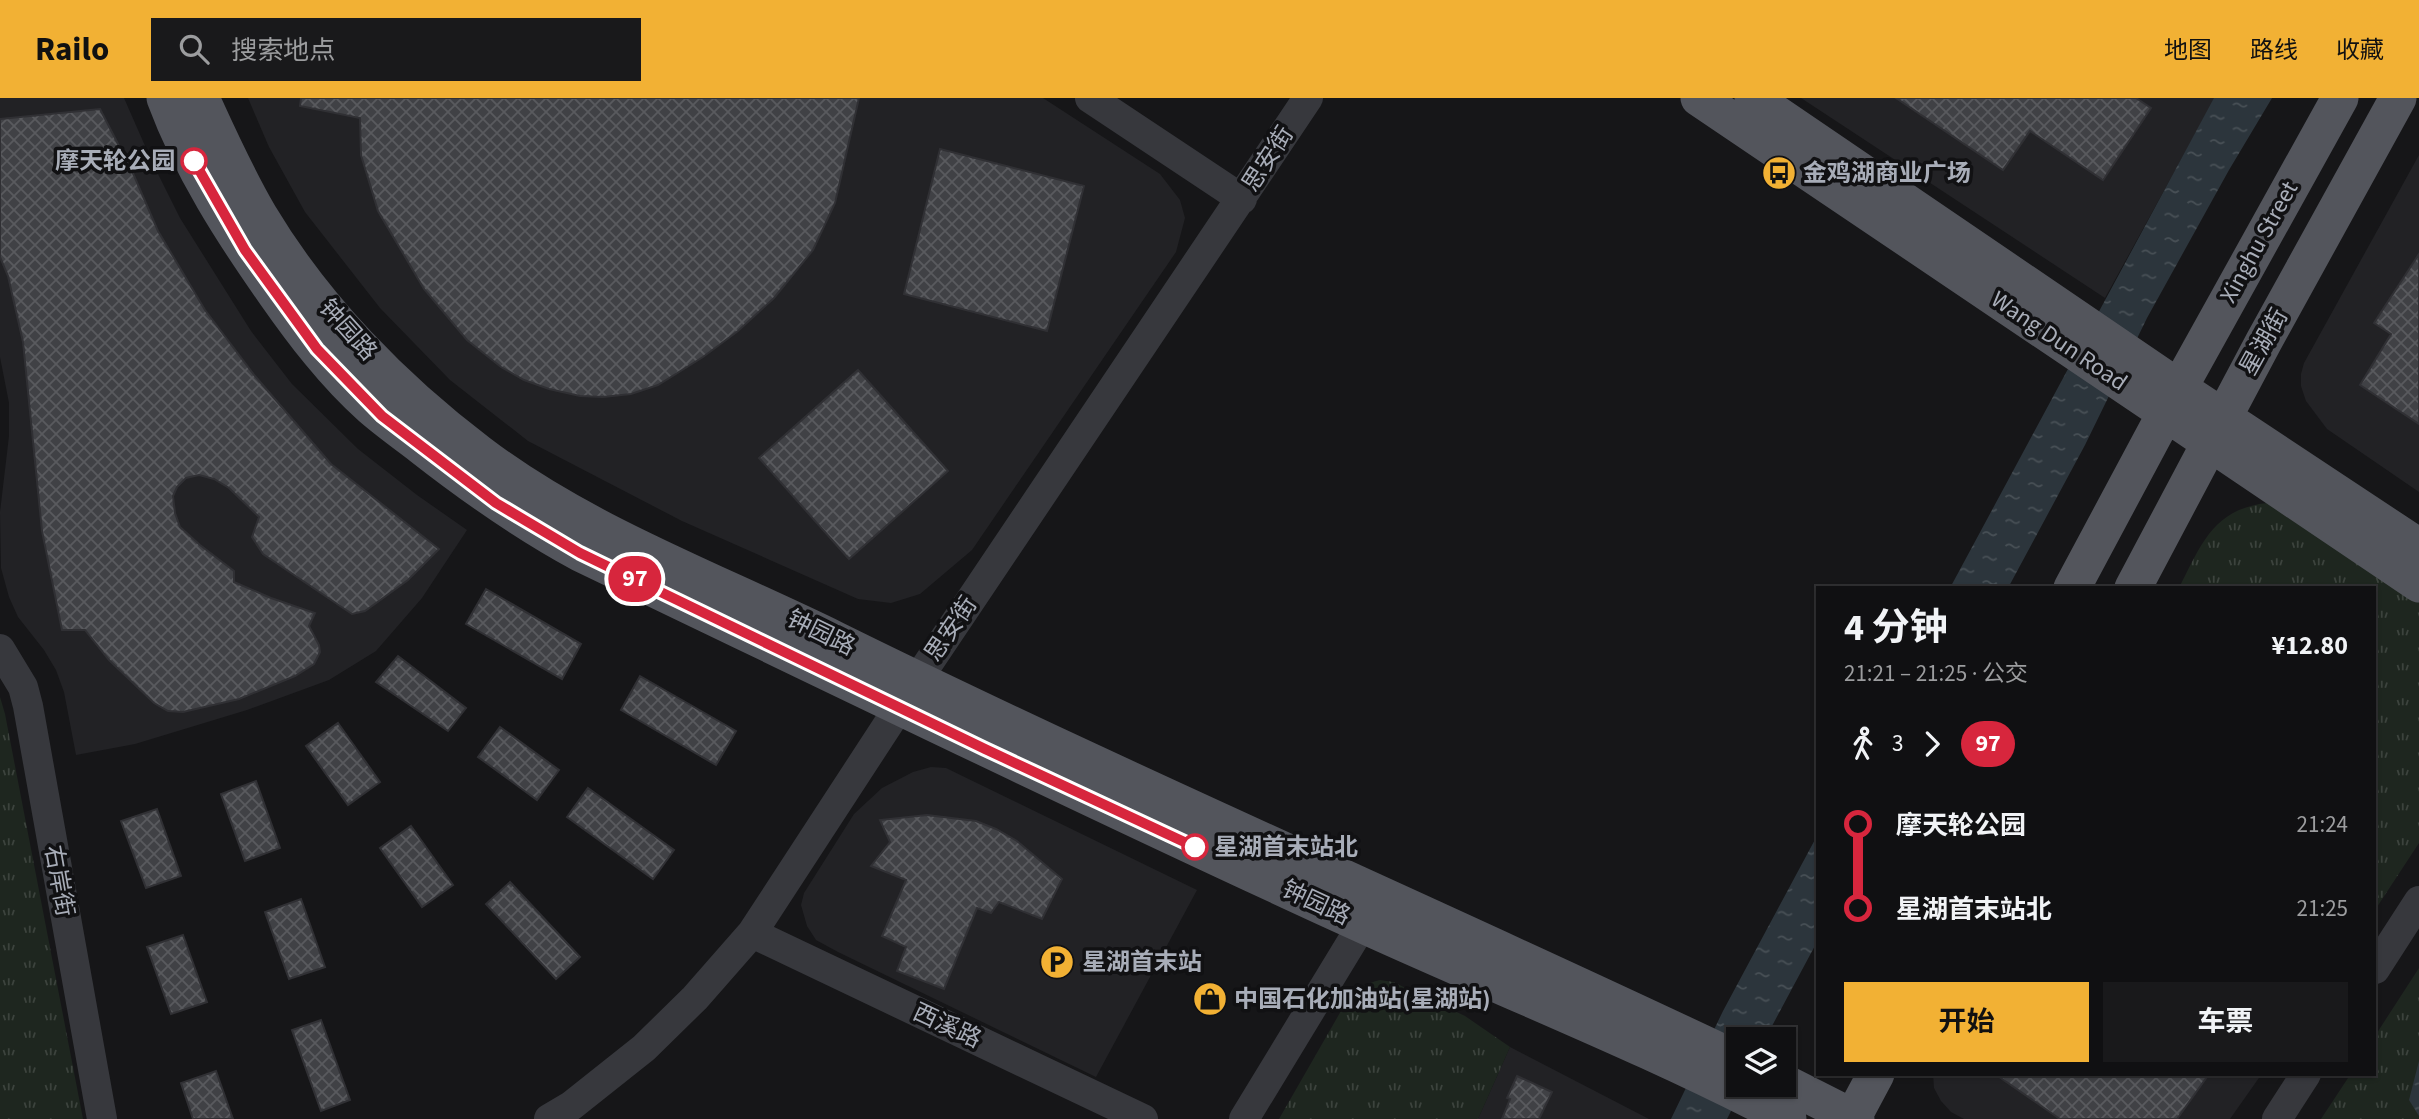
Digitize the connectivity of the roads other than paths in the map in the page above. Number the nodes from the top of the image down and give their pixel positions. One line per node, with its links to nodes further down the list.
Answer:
1 (165, 98): 18 (main road, 钟园路)
2 (201, 98): 18 (main road, 钟园路)
3 (1090, 98): 9 (street)
4 (1308, 98): 9 (street, 思安街)
5 (1699, 98): 10 (main road, Wang Dun Road)
6 (1753, 98): 10 (main road, Wang Dun Road)
7 (2340, 98): 11 (main road, Xinghu Street)
8 (2398, 98): 12 (main road, 星湖街)
9 (1242, 199): 18 (street, 思安街)
10 (2070, 331): 11 (main road, Wang Dun Road)
11 (2172, 400): 12 (main road, Wang Dun Road); 15 (main road)
12 (2216, 430): 13 (main road, Wang Dun Road); 14 (main road, Wang Dun Road); 16 (main road, 星湖街)
13 (2419, 547)
14 (2419, 584)
15 (2073, 586)
16 (2134, 586)
17 (0, 649): 29 (street, 右岸街)
18 (908, 694): 20 (main road, 钟园路); 21 (street, 思安街)
19 (2419, 901): 22 (street)
20 (1371, 910): 23 (main road, 钟园路); 32 (street)
21 (752, 933): 30 (street, 思安街); 31 (street, 西溪路)
22 (2376, 967)
23 (1690, 1054): 24 (main road, 钟园路); 27 (main road, 钟园路)
24 (1726, 1058)
25 (1875, 1076): 28 (main road)
26 (2305, 1076): 33 (street)
27 (1797, 1096): 28 (main road, 钟园路)
28 (1854, 1118)
29 (102, 1119)
30 (549, 1119)
31 (1143, 1119)
32 (1244, 1119)
33 (2277, 1119)

